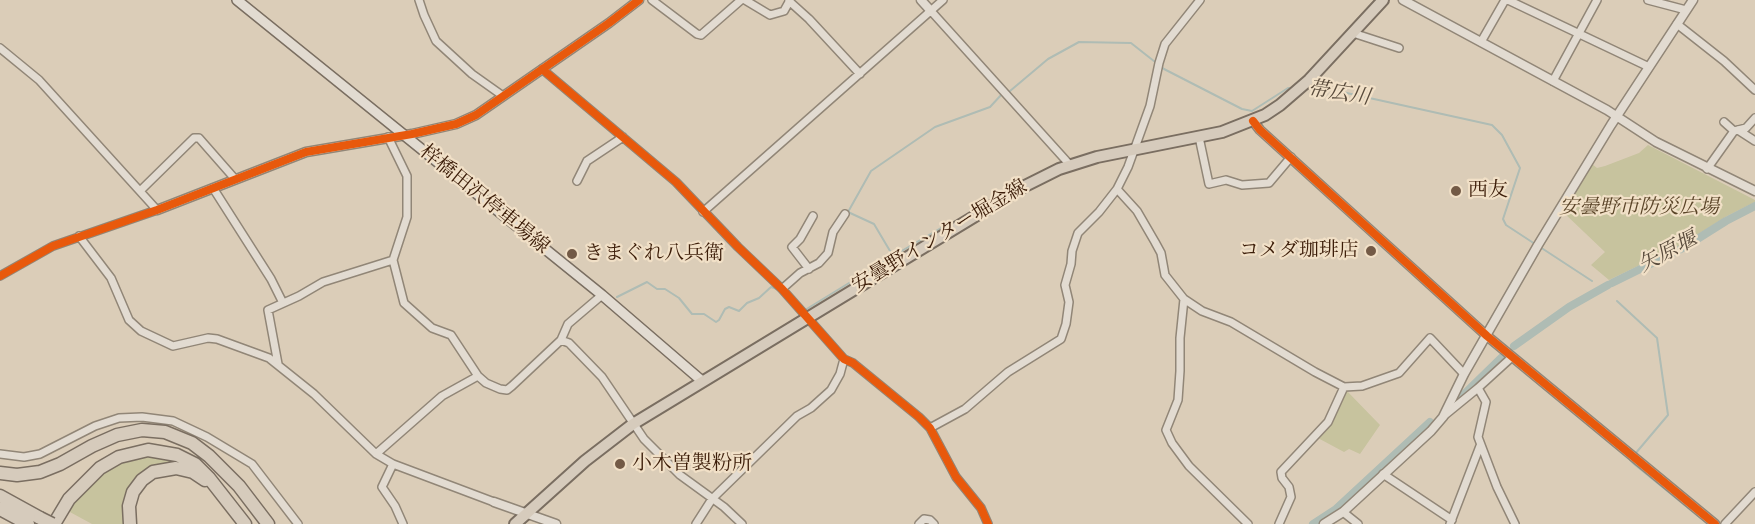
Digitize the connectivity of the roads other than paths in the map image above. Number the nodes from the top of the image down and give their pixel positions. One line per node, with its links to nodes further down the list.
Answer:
1 (237, 0): 35 (main road, 梓橋田沢停車場線)
2 (419, 0): 29 (street)
3 (639, 0): 25 (street)
4 (652, 0): 5 (street)
5 (743, 0): 15 (street)
6 (921, 0): 17 (street)
7 (944, 0): 17 (street)
8 (1200, 0): 40 (street)
9 (1383, 0): 19 (main road, 安曇野インター堀金線)
10 (1403, 0): 21 (street)
11 (1507, 0): 20 (street); 21 (street)
12 (1597, 0): 20 (street)
13 (1648, 0): 16 (street)
14 (1693, 0): 16 (street)
15 (790, 1): 26 (street)
16 (1686, 9): 18 (street)
17 (931, 11): 26 (street); 42 (street)
18 (1677, 24): 24 (street); 28 (street)
19 (1353, 33): 23 (street); 32 (main road, 安曇野インター堀金線)
20 (1579, 34): 24 (street); 27 (street)
21 (1481, 42): 27 (street)
22 (0, 48): 48 (street)
23 (1399, 48)
24 (1649, 67): 30 (street)
25 (542, 69): 29 (street); 37 (street)
26 (860, 74): 51 (street)
27 (1553, 81): 30 (street)
28 (1755, 90)
29 (503, 96): 35 (street)
30 (1617, 117): 43 (street); 63 (street)
31 (1755, 118): 34 (street)
32 (1253, 121): 38 (main road, 安曇野インター堀金線); 41 (street)
33 (1724, 122): 34 (street)
34 (1736, 131): 39 (street); 43 (street)
35 (403, 135): 36 (street); 59 (main road, 梓橋田沢停車場線)
36 (388, 137): 44 (street); 55 (street)
37 (622, 137): 45 (street); 51 (street)
38 (1199, 137): 40 (main road, 安曇野インター堀金線); 41 (street)
39 (1755, 141)
40 (1133, 149): 42 (main road, 安曇野インター堀金線); 47 (street)
41 (1291, 157): 63 (street)
42 (1070, 165): 62 (main road, 安曇野インター堀金線)
43 (1707, 169): 49 (street)
44 (236, 179): 46 (street); 48 (street)
45 (578, 181)
46 (213, 188): 50 (street); 61 (street)
47 (1118, 189): 60 (street); 75 (street)
48 (140, 191): 50 (street)
49 (1755, 191)
50 (157, 210): 54 (street)
51 (703, 212): 58 (street)
52 (845, 214): 56 (street)
53 (813, 216): 56 (street)
54 (79, 236): 57 (street); 67 (street)
55 (393, 260): 61 (street); 69 (street)
56 (809, 269): 58 (street)
57 (0, 276)
58 (782, 289): 62 (street)
59 (602, 295): 64 (street); 70 (main road, 梓橋田沢停車場線)
60 (1184, 299): 71 (street); 108 (street)
61 (283, 303): 67 (street)
62 (805, 318): 66 (street); 70 (main road, 安曇野インター堀金線)
63 (1487, 336): 65 (street); 68 (street)
64 (561, 340): 69 (street); 74 (street)
65 (1512, 357): 72 (street); 113 (street)
66 (844, 359): 75 (street); 86 (street)
67 (279, 364): 78 (street)
68 (1464, 374): 71 (street); 73 (street)
69 (478, 376): 78 (street)
70 (702, 381): 74 (main road, 安曇野インター堀金線)
71 (1344, 387): 109 (street)
72 (1478, 388): 73 (street); 76 (street)
73 (1443, 417): 81 (street)
74 (633, 424): 86 (street); 90 (main road, 安曇野インター堀金線)
75 (930, 428): 107 (street)
76 (1480, 446): 92 (street); 112 (street)
77 (0, 454): 99 (street)
78 (376, 454): 79 (street)
79 (393, 464): 87 (street); 100 (street)
80 (0, 473): 82 (highway)
81 (1383, 474): 89 (street); 92 (street)
82 (230, 476): 91 (highway); 98 (highway)
83 (1755, 492): 114 (street)
84 (0, 496): 91 (highway)
85 (224, 496): 95 (highway); 96 (highway); 97 (highway)
86 (712, 500): 103 (street); 104 (street)
87 (494, 502): 90 (street)
88 (0, 511): 93 (highway); 94 (highway)
89 (1343, 512): 110 (street); 111 (street)
90 (527, 513): 101 (main road, 安曇野インター堀金線); 102 (street)
91 (42, 521): 95 (highway, bridge)
92 (1451, 522)
93 (18, 524)
94 (28, 524)
95 (53, 524)
96 (130, 524)
97 (245, 524)
98 (268, 524)
99 (298, 524)
100 (403, 524)
101 (515, 524)
102 (556, 524)
103 (696, 524)
104 (742, 524)
105 (919, 524): 106 (street)
106 (934, 524)
107 (988, 524)
108 (1248, 524)
109 (1279, 524)
110 (1324, 524)
111 (1358, 524)
112 (1515, 524)
113 (1715, 524)
114 (1725, 524)

